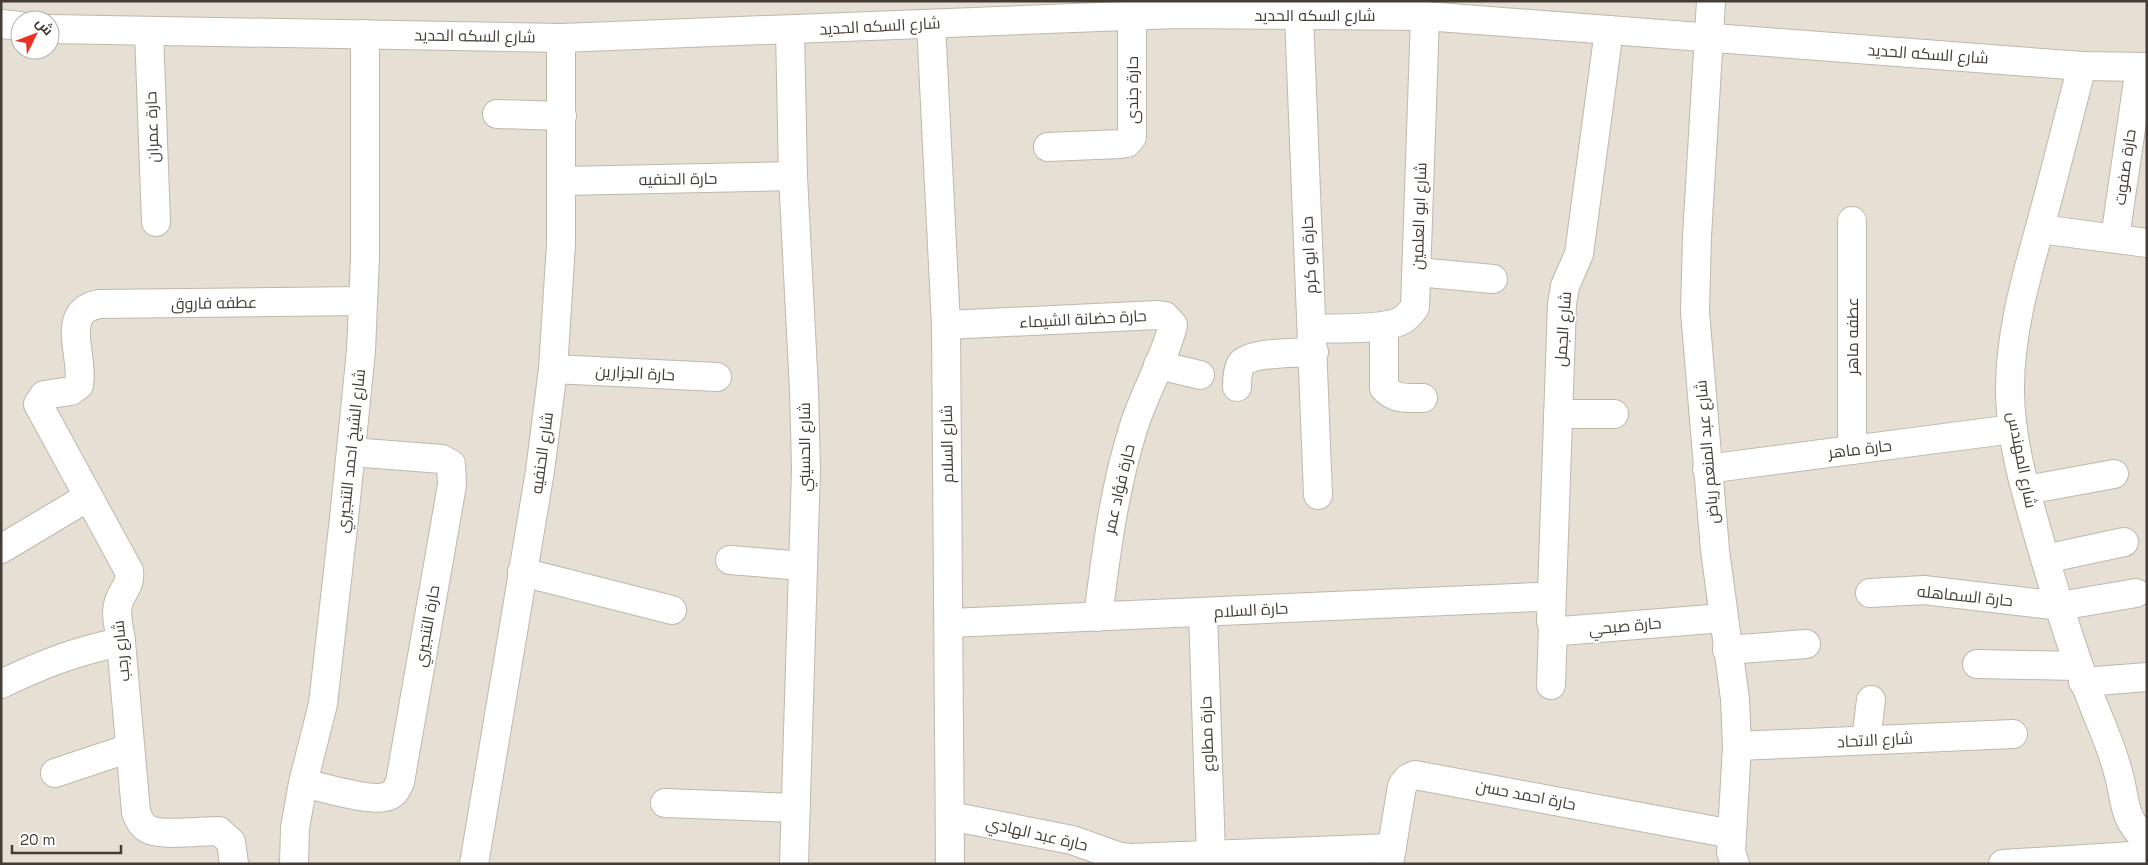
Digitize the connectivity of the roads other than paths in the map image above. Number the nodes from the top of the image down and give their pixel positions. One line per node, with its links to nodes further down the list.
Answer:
1 (1711, 1): 12 (street)
2 (1132, 16): 3 (street, شارع السكه الحديد); 5 (street, شارع السكه الحديد); 17 (street, حارة جندى)
3 (1299, 16): 4 (street, شارع السكه الحديد); 31 (street, حارة ابو كرم)
4 (1425, 16): 8 (street, شارع السكه الحديد); 25 (street, شارع ابو العلمين)
5 (931, 24): 7 (street, شارع السكه الحديد); 29 (street, شارع السلام)
6 (60, 28): 9 (street, شارع السكه الحديد)
7 (790, 30): 11 (street, شارع السكه الحديد); 18 (street, شارع الحسيني)
8 (1608, 30): 12 (street, شارع السكه الحديد); 38 (street, شارع الجمل)
9 (149, 31): 10 (street, شارع السكه الحديد); 21 (street, حارة عمران)
10 (365, 34): 11 (street, شارع السكه الحديد); 27 (street, شارع الشيخ احمد التنجيري)
11 (561, 38): 16 (street, شارع الحنفيه)
12 (1709, 38): 13 (street, شارع السكه الحديد); 43 (street, شارع عبد المنعم رياض)
13 (2082, 66): 14 (street, شارع السكه الحديد); 22 (street, شارع المهندس)
14 (2144, 67): 23 (street, حارة صفوت)
15 (497, 114): 16 (street)
16 (562, 116): 19 (street, شارع الحنفيه)
17 (1048, 147)
18 (793, 176): 19 (street, حارة الحنفيه); 52 (street, شارع الحسيني)
19 (562, 182): 33 (street, شارع الحنفيه)
20 (1852, 221): 41 (street, عطفه ماهر)
21 (156, 222)
22 (2040, 229): 23 (street); 40 (street, شارع المهندس)
23 (2115, 238): 24 (street)
24 (2147, 243)
25 (1417, 272): 26 (street); 30 (street, شارع ابو العلمين)
26 (1494, 278)
27 (363, 300): 28 (street, عطفه فاروق); 42 (street, شارع الشيخ احمد التنجيري)
28 (76, 325): 47 (street, شارع رجب)
29 (946, 325): 32 (street, حارة حضانة الشيماء); 62 (street, شارع السلام)
30 (1384, 326): 31 (street, شارع ابو العلمين); 37 (street)
31 (1313, 341): 36 (street, شارع ابو العلمين); 46 (street, حارة ابو كرم)
32 (1158, 365): 34 (street); 60 (street, حارة فؤاد عمر)
33 (553, 369): 35 (street, حارة الجزارين); 53 (street, شارع الحنفيه)
34 (1200, 375)
35 (717, 377)
36 (1237, 387)
37 (1423, 398)
38 (1558, 414): 39 (street); 59 (street, شارع الجمل)
39 (1614, 414)
40 (2013, 430): 41 (street, حارة ماهر); 45 (street, شارع المهندس)
41 (1852, 450): 43 (street, حارة ماهر)
42 (351, 452): 77 (street, شارع الشيخ احمد التنجيري); 77 (street, حارة التنجيري)
43 (1707, 469): 61 (street, شارع عبد المنعم رياض)
44 (2114, 474): 45 (street)
45 (2026, 490): 50 (street, شارع المهندس)
46 (1318, 495)
47 (88, 497): 49 (street); 63 (street, شارع رجب)
48 (2124, 542): 50 (street)
49 (1, 548)
50 (2045, 559): 56 (street, شارع المهندس)
51 (730, 560): 52 (street)
52 (803, 566): 79 (street, شارع الحسيني)
53 (522, 572): 57 (street); 91 (street, شارع الحنفيه)
54 (1870, 593): 56 (street, حارة السماهله)
55 (2136, 593): 56 (street, حارة السماهله)
56 (2060, 606): 67 (street, شارع المهندس)
57 (672, 610)
58 (1203, 612): 59 (street, حارة السلام); 60 (street, حارة السلام); 85 (street, حارة مطاوع)
59 (1552, 615): 61 (street, حارة صبحي); 70 (street, شارع الجمل)
60 (1098, 617): 62 (street, حارة السلام)
61 (1723, 618): 65 (street, شارع عبد المنعم رياض)
62 (950, 623): 80 (street, شارع السلام)
63 (122, 642): 69 (street); 75 (street, شارع رجب)
64 (1806, 644): 65 (street)
65 (1727, 650): 74 (street, شارع عبد المنعم رياض)
66 (1977, 664): 67 (street)
67 (2080, 674): 68 (street); 81 (street, شارع المهندس)
68 (2147, 677)
69 (1, 684)
70 (1551, 685)
71 (1871, 700): 73 (street)
72 (2012, 734): 73 (street, شارع الاتحاد)
73 (1866, 740): 74 (street, شارع الاتحاد)
74 (1737, 746): 82 (street, شارع عبد المنعم رياض)
75 (130, 748): 76 (street); 89 (street, شارع رجب)
76 (55, 772)
77 (303, 783): 90 (street, شارع الشيخ احمد التنجيري)
78 (664, 803): 79 (street)
79 (796, 808): 92 (street, شارع الحسيني)
80 (950, 816): 84 (street, حارة عبد الهادي); 93 (street, شارع السلام)
81 (2138, 821): 83 (street, شارع المهندس)
82 (1732, 834): 86 (street, حارة احمد حسن); 94 (street, شارع عبد المنعم رياض)
83 (2147, 841)
84 (1087, 854): 88 (street, حارة عبد الهادي)
85 (1211, 855): 86 (street, حارة عبد الهادي); 88 (street, حارة عبد الهادي)
86 (1391, 856)
87 (2147, 856): 95 (street)
88 (1168, 860)
89 (234, 864)
90 (294, 864)
91 (474, 864)
92 (794, 864)
93 (950, 864)
94 (1735, 864)
95 (2003, 864)

